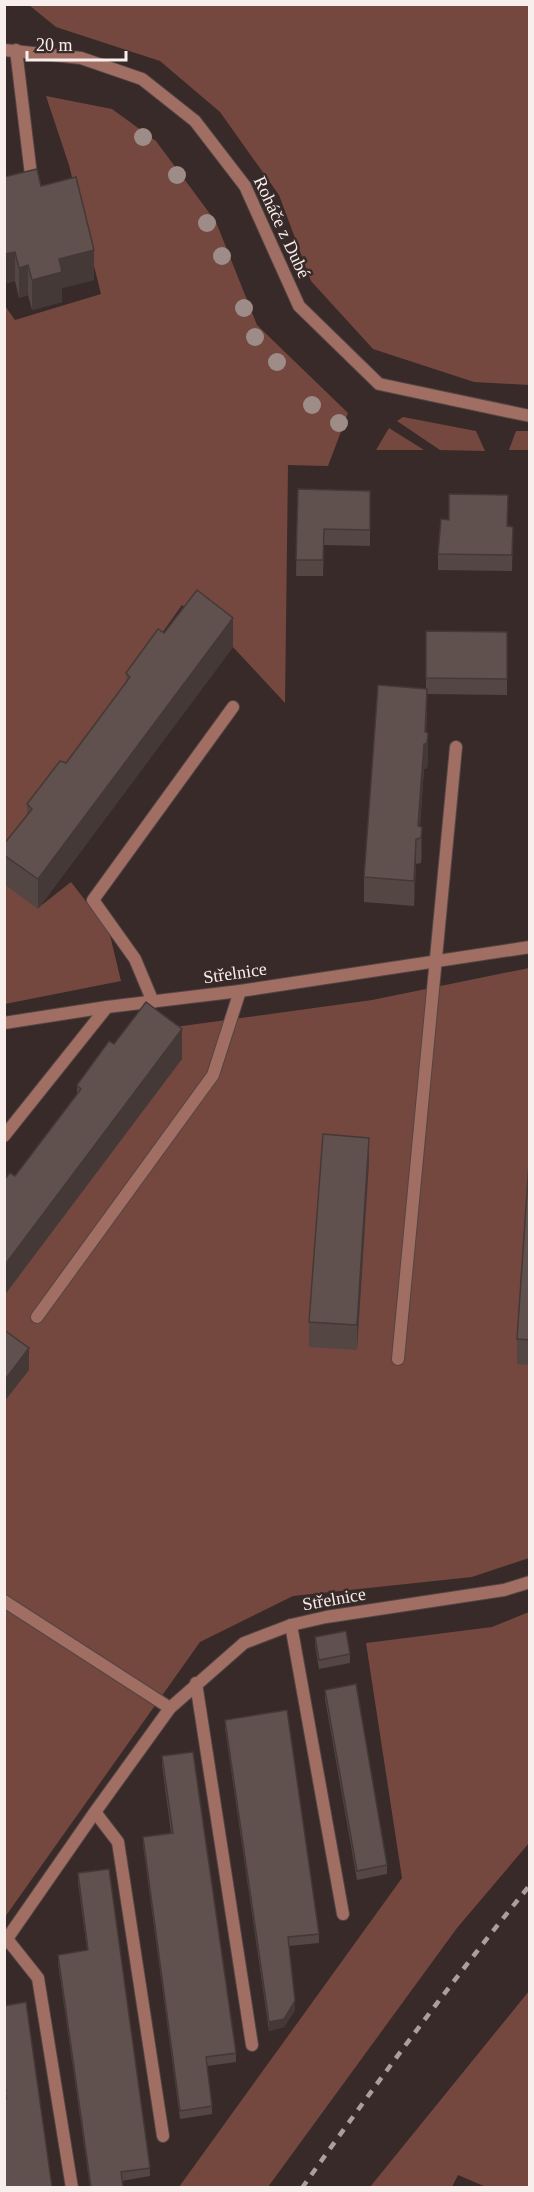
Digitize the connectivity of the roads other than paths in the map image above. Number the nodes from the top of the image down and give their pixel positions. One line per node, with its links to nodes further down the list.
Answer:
1 (10, 50): 2 (street); 3 (street, Roháče z Dubé)
2 (31, 175)
3 (530, 416)
4 (233, 707): 9 (street)
5 (456, 747): 7 (street)
6 (530, 947): 7 (street, Střelnice)
7 (436, 960): 8 (street, Střelnice); 14 (street)
8 (240, 991): 9 (street, Střelnice); 13 (street)
9 (153, 1002): 10 (street, Střelnice)
10 (107, 1008): 11 (street, Střelnice); 12 (street)
11 (4, 1023)
12 (4, 1136)
13 (37, 1317)
14 (398, 1359)
15 (530, 1582): 17 (street, Střelnice)
16 (4, 1601): 19 (street)
17 (291, 1625): 18 (street, Střelnice); 21 (street)
18 (196, 1683): 19 (street, Střelnice); 23 (street)
19 (170, 1708): 20 (street, Střelnice)
20 (95, 1812): 22 (street, Střelnice); 24 (street)
21 (343, 1914)
22 (6, 1941): 25 (street)
23 (252, 2045)
24 (163, 2136)
25 (72, 2187)

